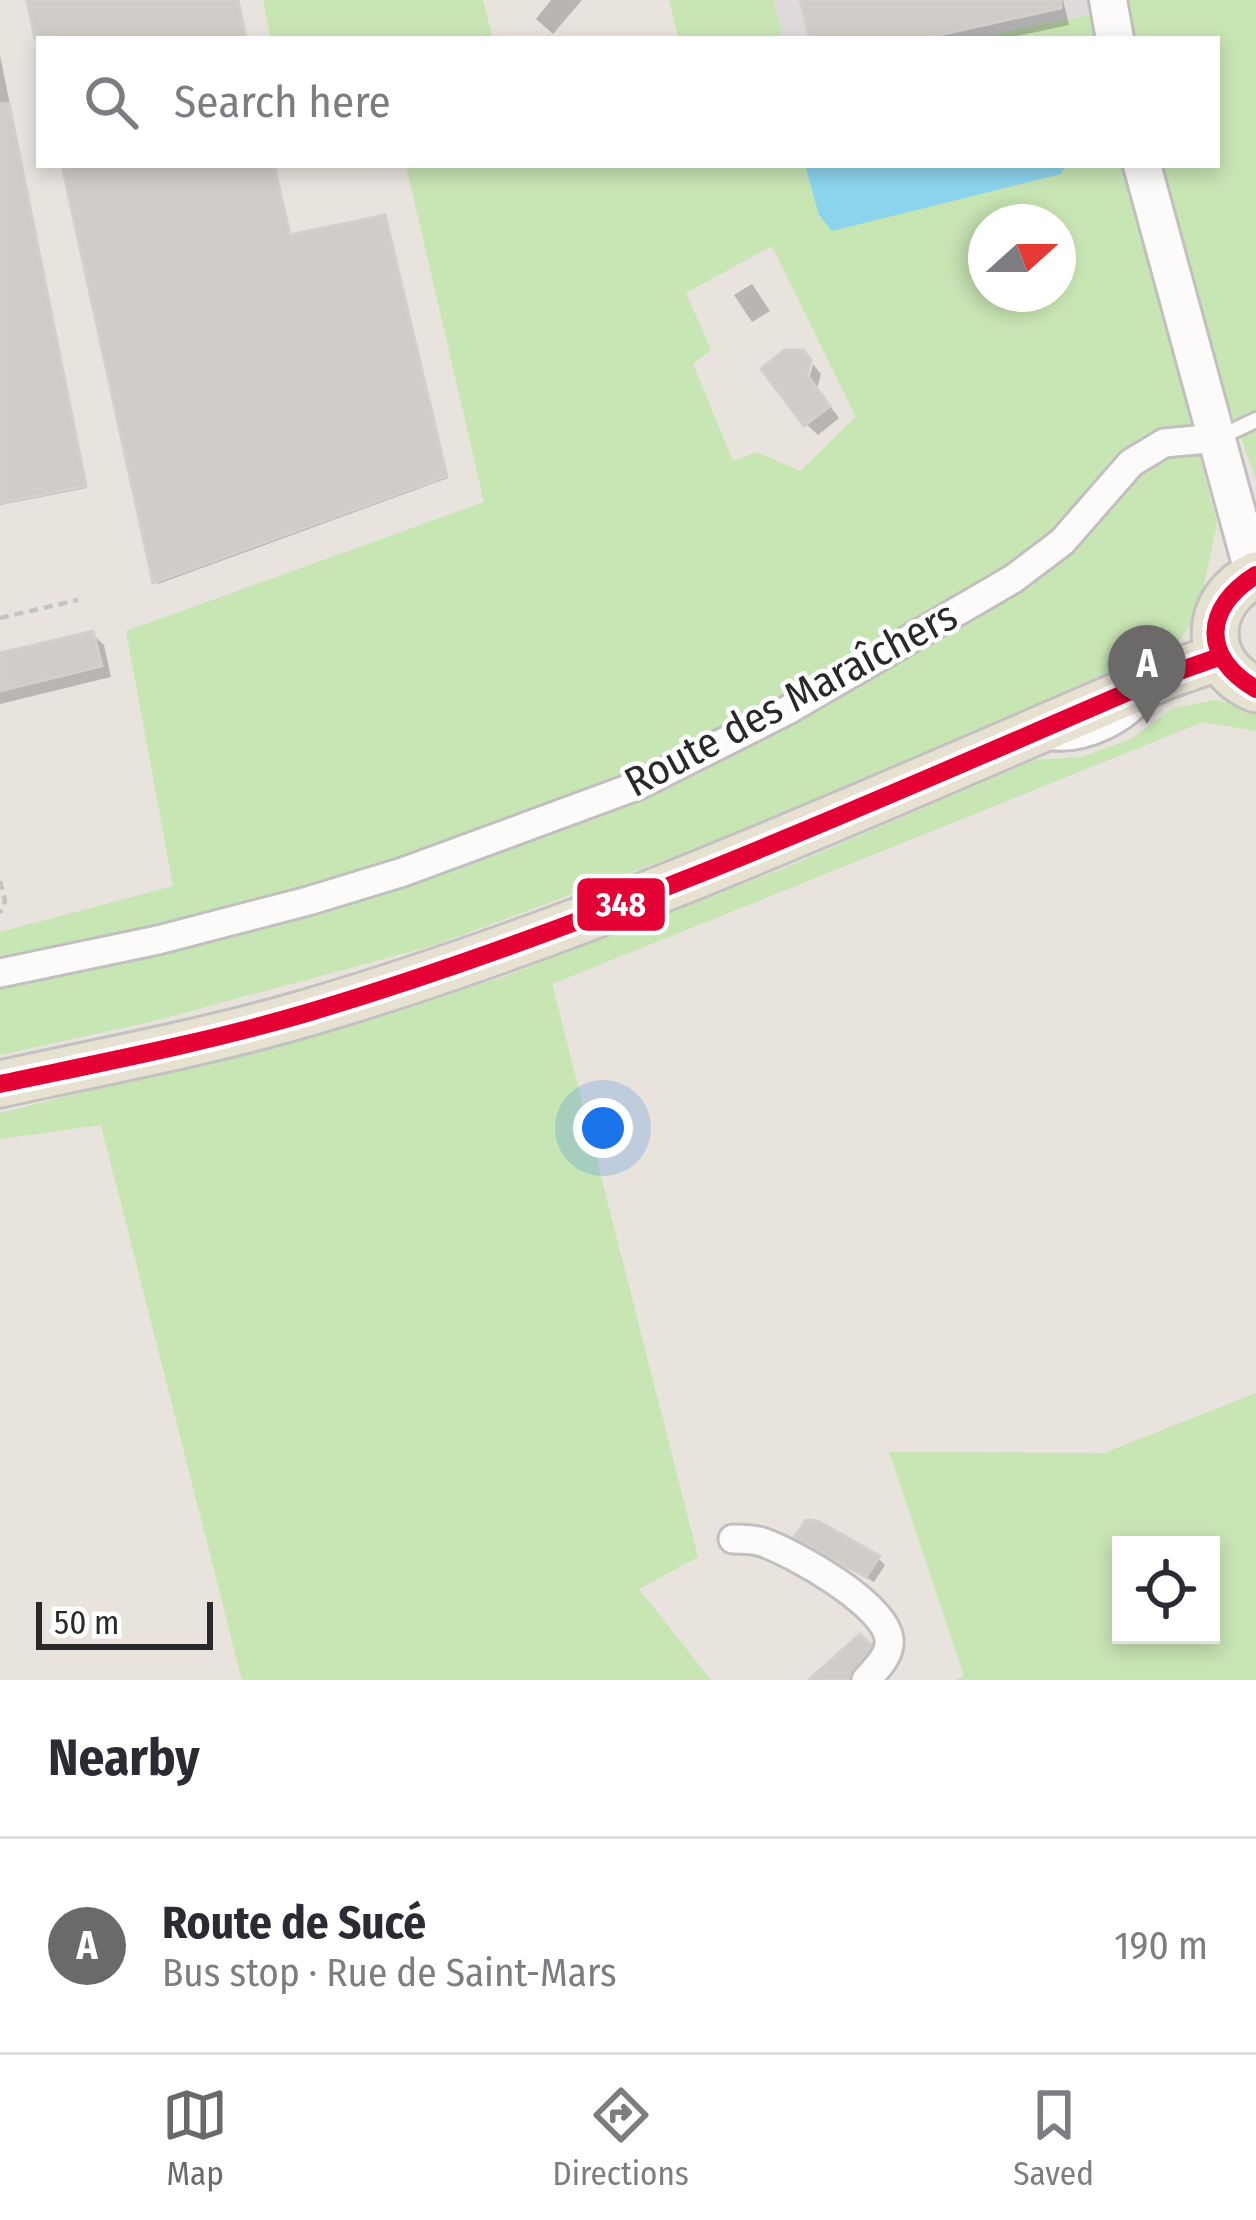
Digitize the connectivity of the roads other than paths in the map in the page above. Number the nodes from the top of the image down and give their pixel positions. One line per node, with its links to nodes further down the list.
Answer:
1 (1108, 0): 2 (street)
2 (1114, 36)
3 (1143, 168): 5 (street)
4 (1256, 420): 5 (lane, Route des Maraîchers)
5 (1218, 438): 6 (street); 9 (street, Route des Maraîchers)
6 (1255, 575): 7 (main road)
7 (1219, 657): 8 (main road); 10 (main road)
8 (1256, 689)
9 (0, 973)
10 (0, 1084)
11 (733, 1539): 12 (street)
12 (866, 1680)

